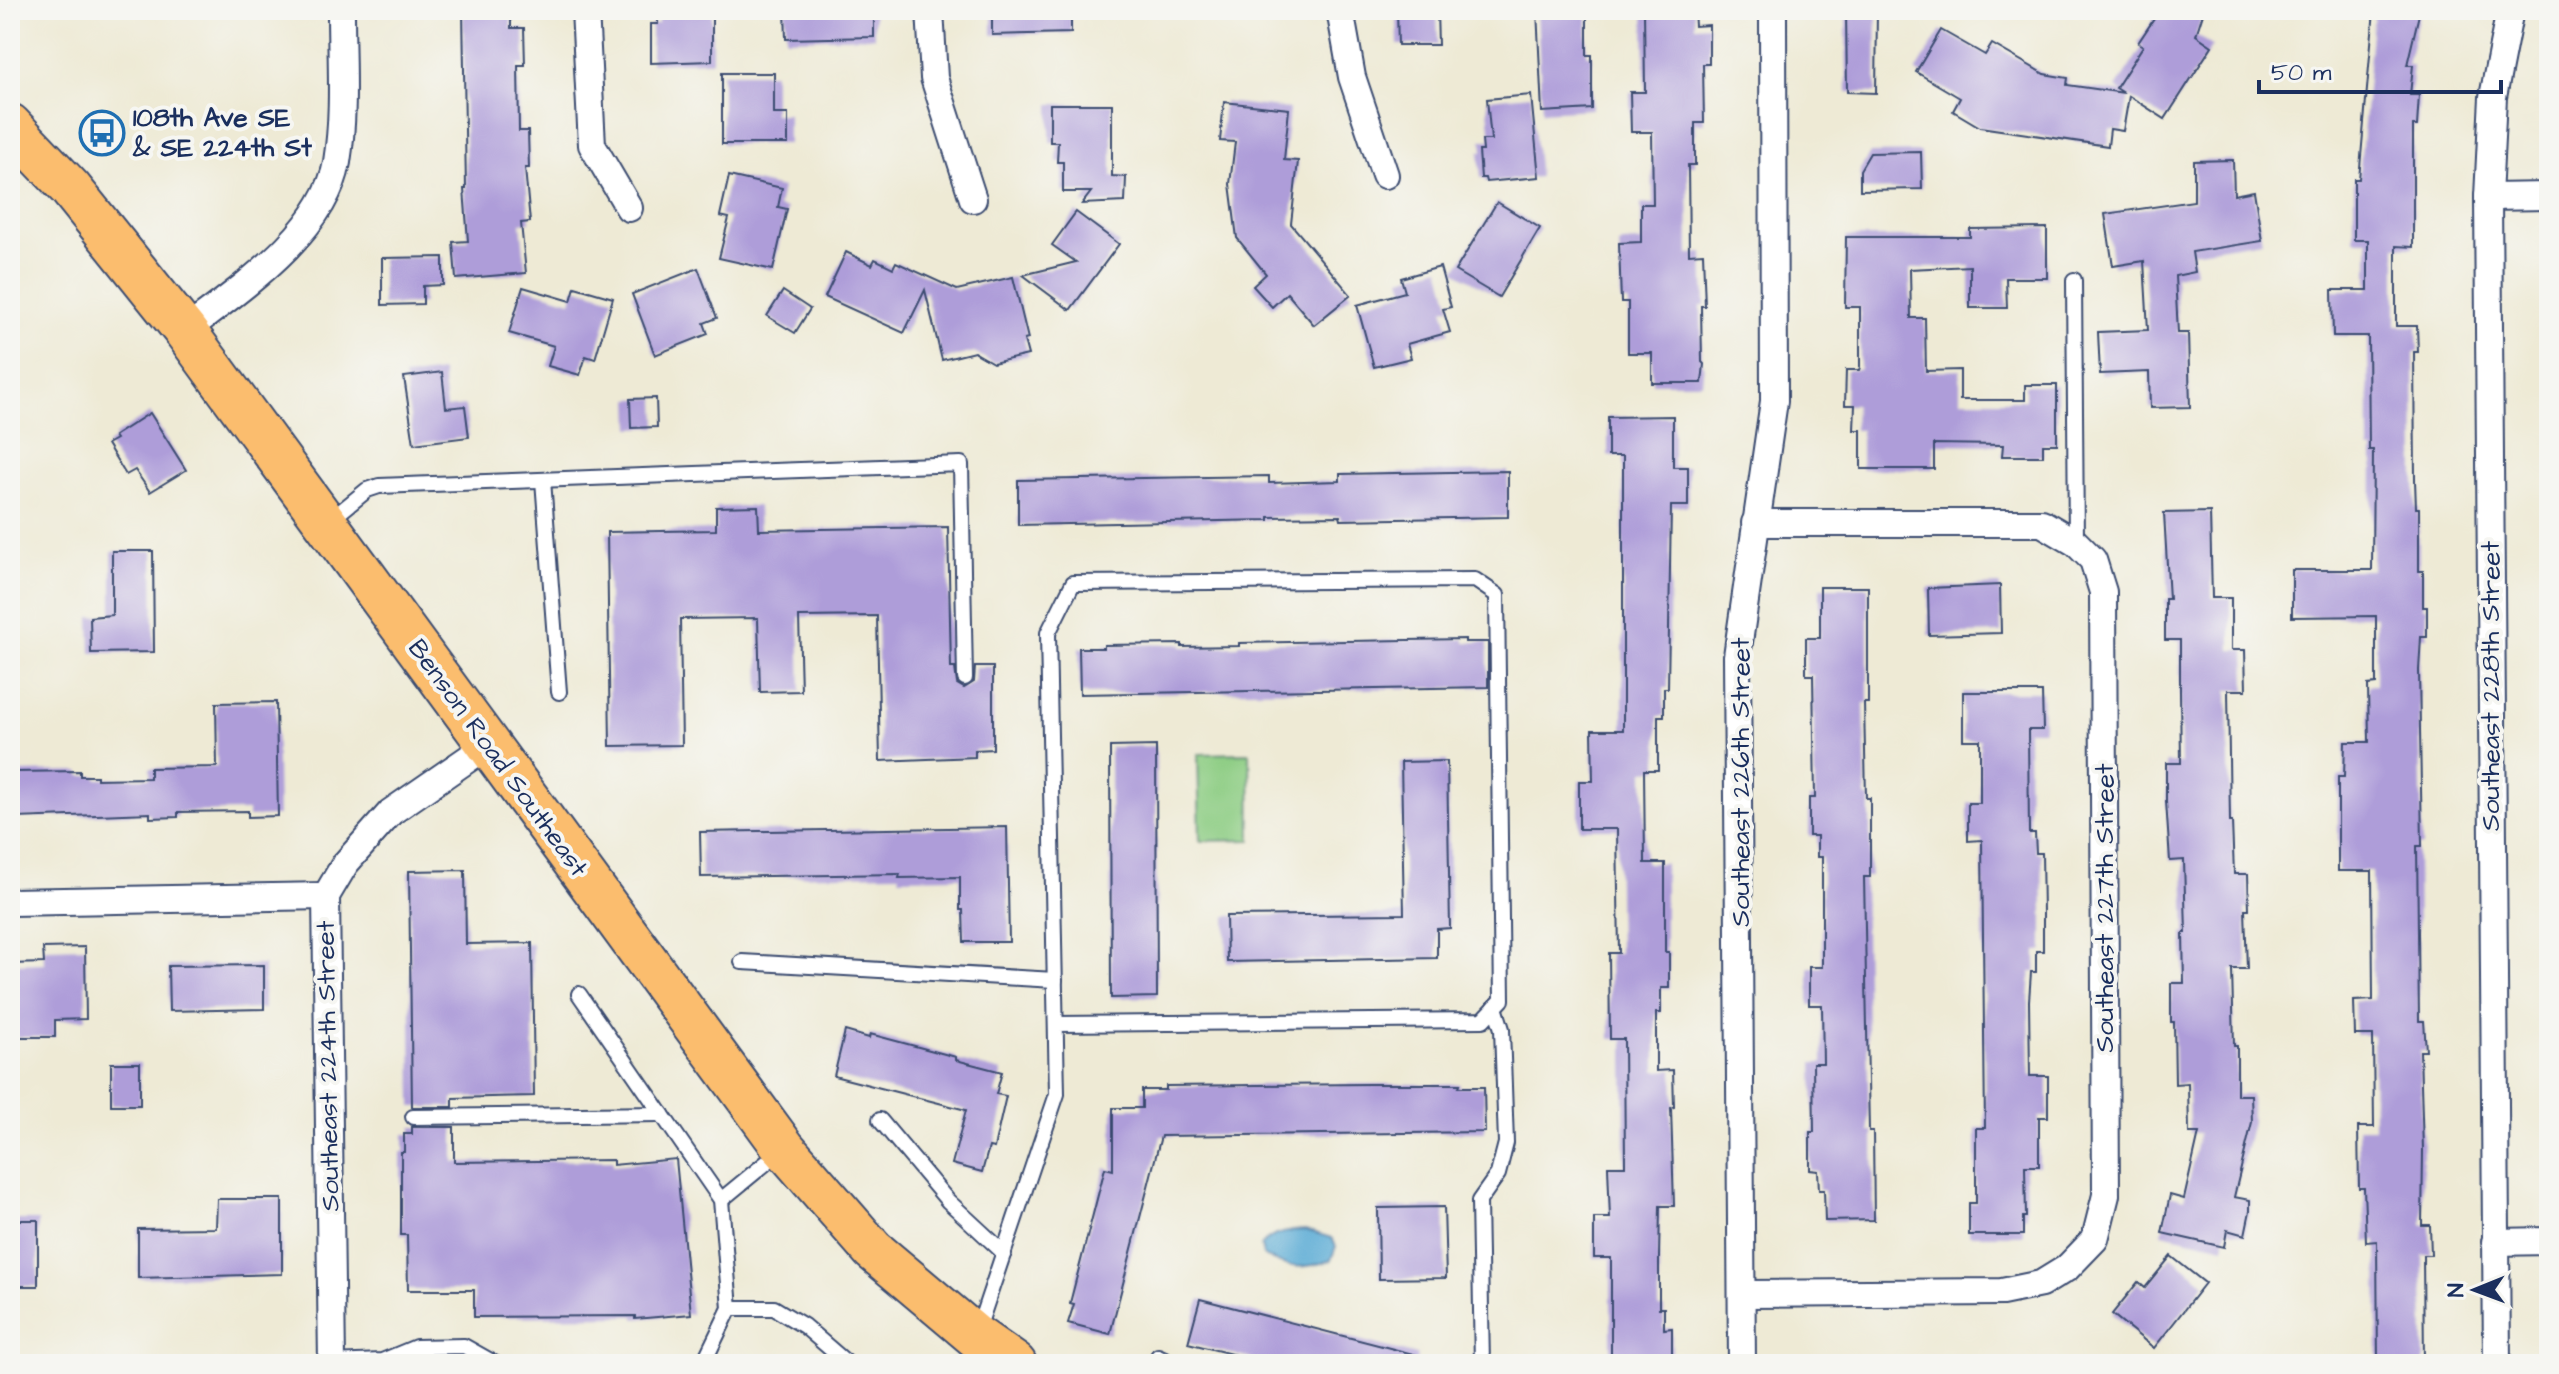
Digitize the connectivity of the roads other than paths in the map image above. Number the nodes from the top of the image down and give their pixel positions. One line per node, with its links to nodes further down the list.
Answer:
1 (341, 10): 14 (street)
2 (585, 10): 12 (street)
3 (930, 10): 11 (street)
4 (1340, 10): 8 (street)
5 (1773, 10): 17 (street, Southeast 226th Street)
6 (2510, 10): 10 (street, Southeast 228th Street)
7 (10, 125): 14 (main road, Benson Road Southeast)
8 (1385, 175)
9 (2549, 196): 10 (street)
10 (2488, 197): 35 (street, Southeast 228th Street)
11 (973, 199)
12 (629, 208)
13 (2074, 280): 18 (lane)
14 (185, 331): 16 (main road, Benson Road Southeast)
15 (543, 480): 16 (lane); 19 (lane); 20 (lane)
16 (326, 523): 21 (main road, Benson Road Southeast)
17 (1755, 523): 18 (street); 37 (street, Southeast 226th Street)
18 (2076, 543): 37 (street, Southeast 227th Street)
19 (965, 678)
20 (559, 692)
21 (488, 745): 22 (street, Southeast 224th Street); 32 (main road, Benson Road Southeast)
22 (326, 896): 23 (street); 41 (street, Southeast 224th Street)
23 (10, 902)
24 (742, 962): 25 (lane)
25 (1055, 980): 27 (lane); 28 (lane)
26 (579, 994): 29 (lane)
27 (1495, 1007): 28 (lane); 47 (lane)
28 (1056, 1024): 36 (lane)
29 (662, 1114): 30 (lane); 33 (lane)
30 (413, 1117)
31 (880, 1120): 36 (lane)
32 (784, 1148): 33 (lane); 39 (main road, Benson Road Southeast)
33 (721, 1200): 38 (lane)
34 (2549, 1241): 35 (street)
35 (2495, 1242): 49 (street, Southeast 228th Street)
36 (1004, 1253): 39 (lane)
37 (1743, 1294): 48 (street, Southeast 226th Street)
38 (730, 1308): 43 (lane); 44 (lane)
39 (975, 1336): 45 (main road, Benson Road Southeast)
40 (1158, 1356): 46 (lane)
41 (332, 1364): 42 (lane)
42 (496, 1364)
43 (703, 1364)
44 (848, 1364)
45 (1015, 1364)
46 (1175, 1364)
47 (1482, 1364)
48 (1742, 1364)
49 (2497, 1364)

